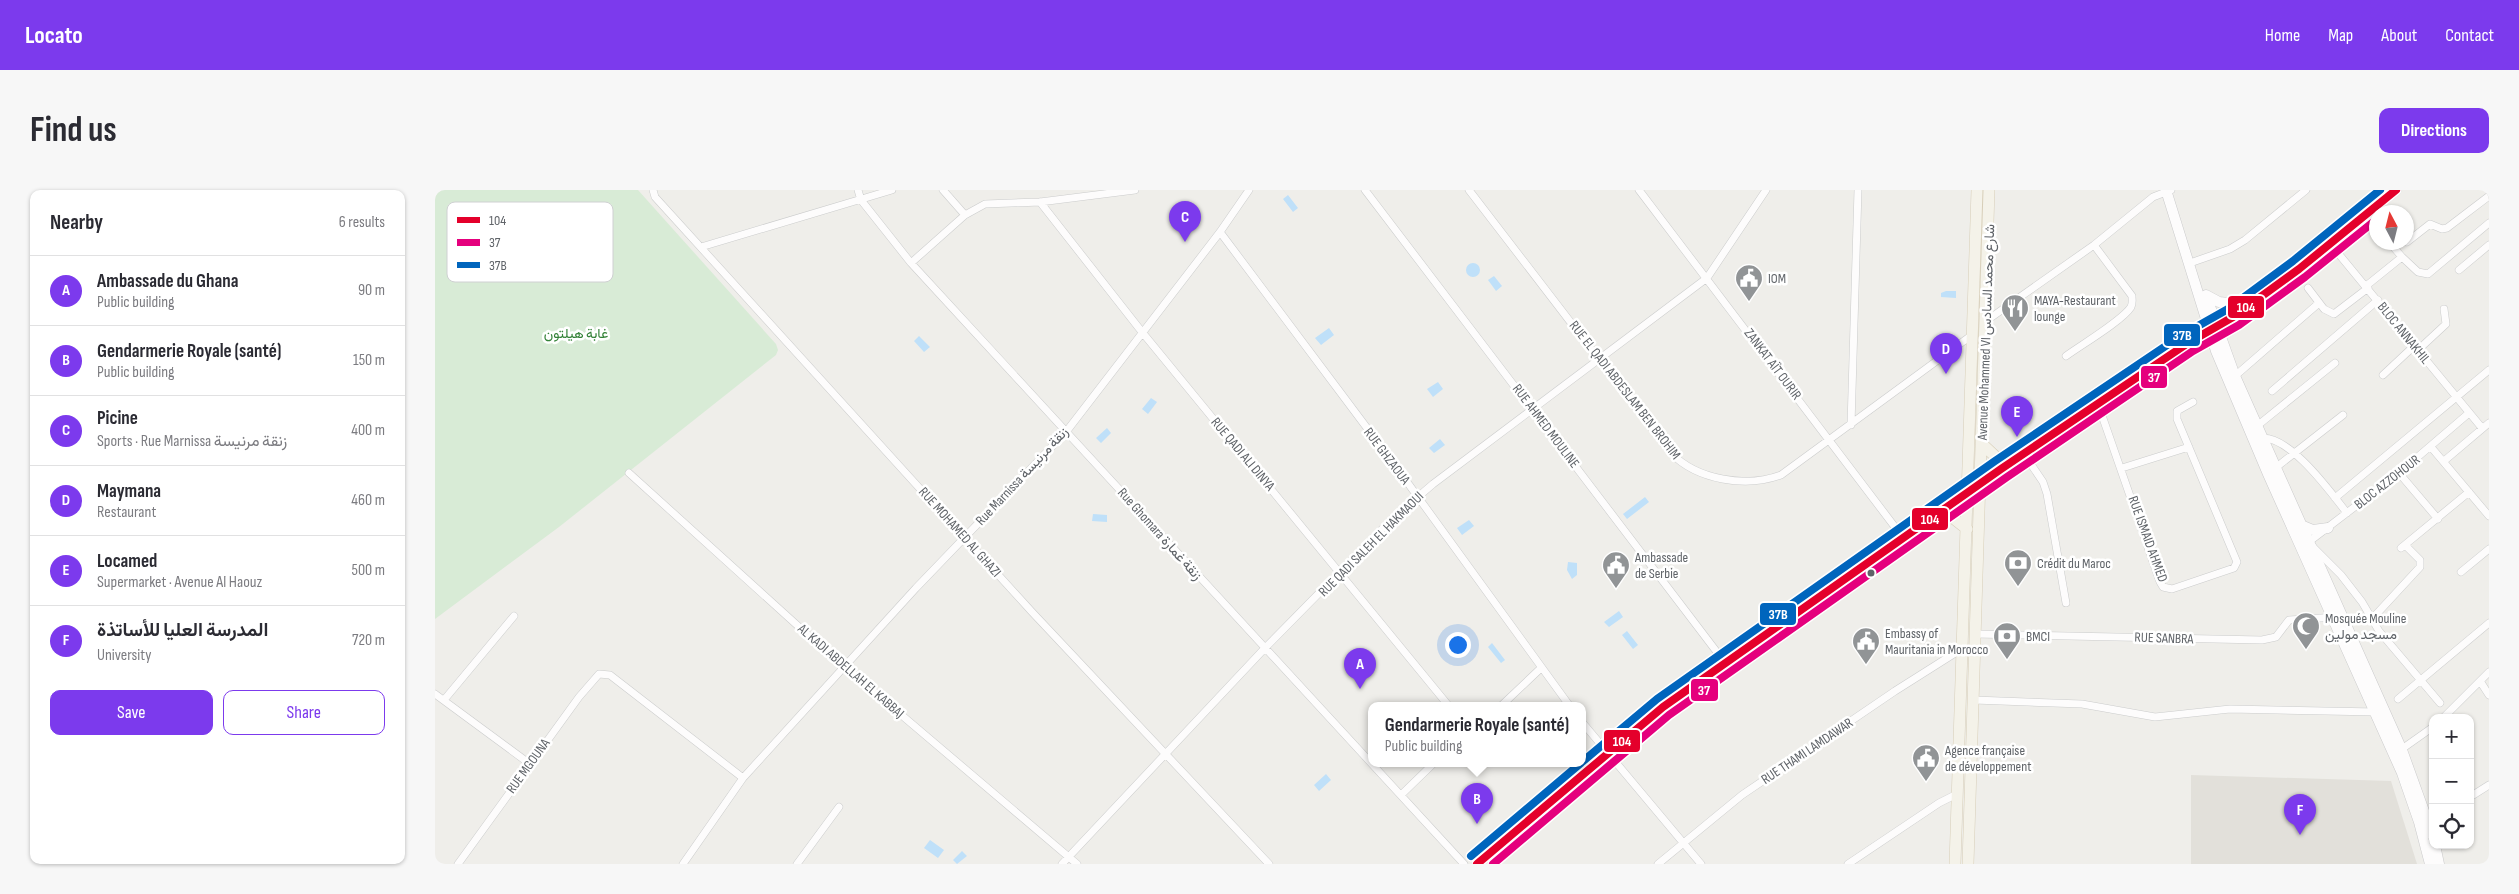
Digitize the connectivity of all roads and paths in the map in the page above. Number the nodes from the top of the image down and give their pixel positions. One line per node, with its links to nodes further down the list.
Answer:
1 (858, 190): 19 (street)
2 (892, 190): 19 (street)
3 (943, 190): 21 (street)
4 (1135, 190): 20 (street)
5 (1249, 190): 23 (street, Rue Marnissa زنقة مرنيسة)
6 (1365, 190): 57 (street, RUE AHMED MOULINE)
7 (1469, 190): 48 (street, RUE EL QADI ABDESLAM BEN BROHIM)
8 (1639, 190): 34 (street, ZANKAT AÏT OURIR)
9 (1766, 190): 34 (street, RUE QADI SALEH EL HAKMAOUI)
10 (1857, 190): 61 (street)
11 (1977, 190): 45 (main road, Avenue Mohammed VI شارع محمد السادس)
12 (1989, 190): 42 (main road, Avenue Mohammed VI شارع محمد السادس)
13 (2169, 190): 26 (street); 31 (main road)
14 (2306, 190): 31 (street)
15 (2385, 190): 25 (main road)
16 (2396, 190): 25 (main road)
17 (654, 193): 28 (street, RUE MOHAMED AL GHAZI)
18 (2489, 196): 24 (street)
19 (861, 200): 28 (street); 32 (street, Rue Ghomara زنقة غمارة)
20 (1040, 202): 21 (street); 44 (street, RUE QADI ALI DINYA)
21 (965, 216): 32 (street)
22 (2489, 223): 30 (street)
23 (1220, 232): 44 (street, Rue Marnissa زنقة مرنيسة); 81 (street, RUE GHZAOUA)
24 (2414, 236)
25 (2329, 241): 35 (street, BLOC ANNAKHIL); 40 (main road); 43 (main road)
26 (2094, 245): 42 (street); 47 (street)
27 (2489, 245): 33 (street)
28 (701, 247): 90 (street, RUE MOHAMED AL GHAZI)
29 (2397, 250): 30 (street)
30 (2402, 257): 35 (street)
31 (2192, 262): 37 (main road); 43 (main road)
32 (911, 264): 64 (street, Rue Ghomara زنقة غمارة)
33 (2459, 270)
34 (1707, 278): 48 (street, RUE QADI SALEH EL HAKMAOUI); 65 (street, ZANKAT AÏT OURIR)
35 (2367, 287): 38 (street, BLOC ANNAKHIL); 39 (street)
36 (2308, 288): 39 (street)
37 (2206, 295): 40 (main road); 43 (main road)
38 (2378, 300): 46 (street, BLOC ANNAKHIL); 53 (street)
39 (2319, 303): 52 (street)
40 (2237, 304): 43 (main road)
41 (2444, 308): 46 (street)
42 (1986, 321): 67 (main road, Avenue Mohammed VI شارع محمد السادس)
43 (2212, 327): 52 (main road); 56 (main road); 66 (main road)
44 (1142, 332): 64 (street, Rue Marnissa زنقة مرنيسة); 95 (street, RUE QADI ALI DINYA)
45 (1972, 335): 61 (street, RUE EL QADI ABDESLAM BEN BROHIM); 80 (main road, Avenue Mohammed VI شارع محمد السادس)
46 (2416, 348): 51 (street); 54 (street, BLOC ANNAKHIL)
47 (2066, 356)
48 (1601, 359): 57 (street, RUE QADI SALEH EL HAKMAOUI); 65 (street, RUE EL QADI ABDESLAM BEN BROHIM)
49 (2335, 364): 62 (street)
50 (2489, 370): 54 (street, BLOC AZZOHOUR)
51 (2383, 375)
52 (2235, 376): 62 (main road)
53 (2272, 391)
54 (2456, 396): 58 (street, BLOC ANNAKHIL); 82 (street, BLOC AZZOHOUR)
55 (2193, 402): 68 (street, RUE ISMAID AHMED)
56 (2098, 404): 70 (main road); 74 (street, RUE ISMAID AHMED)
57 (1533, 410): 81 (street, RUE QADI SALEH EL HAKMAOUI); 104 (street, RUE AHMED MOULINE)
58 (2469, 413): 63 (street, BLOC ANNAKHIL); 69 (street, BLOC AZZOHOUR)
59 (2343, 415): 71 (street)
60 (2489, 423): 63 (street)
61 (1851, 425): 65 (street, RUE EL QADI ABDESLAM BEN BROHIM)
62 (2257, 426): 66 (main road)
63 (2482, 428): 72 (street)
64 (1066, 432): 90 (street, Rue Marnissa زنقة مرنيسة); 102 (street, Rue Ghomara زنقة غمارة)
65 (1830, 440): 91 (street, ZANKAT AÏT OURIR)
66 (2258, 440): 71 (street); 75 (main road)
67 (1982, 444): 73 (main road); 78 (main road, Avenue Mohammed VI شارع محمد السادس)
68 (2189, 447): 74 (street); 74 (street, RUE ISMAID AHMED)
69 (2431, 447): 72 (street); 77 (street, BLOC AZZOHOUR)
70 (2024, 454): 73 (main road); 96 (street)
71 (2295, 454): 75 (street); 82 (street)
72 (2444, 461): 79 (street)
73 (2012, 462): 78 (main road)
74 (2122, 468)
75 (2272, 471): 87 (main road); 92 (main road)
76 (629, 473): 105 (street, AL KADI ABDELLAH EL KABBAJ)
77 (2399, 473): 83 (street, BLOC AZZOHOUR); 86 (street)
78 (1981, 484): 80 (main road); 101 (main road, Avenue Mohammed VI شارع محمد السادس)
79 (2469, 492): 85 (street); 86 (street)
80 (1968, 494): 84 (main road); 89 (main road, Avenue Mohammed VI شارع محمد السادس)
81 (1417, 496): 95 (street, RUE QADI SALEH EL HAKMAOUI); 106 (street, RUE GHZAOUA)
82 (2335, 498): 83 (street)
83 (2347, 514): 88 (street, BLOC AZZOHOUR)
84 (1939, 515): 89 (main road); 91 (main road)
85 (2489, 516)
86 (2438, 519): 99 (street)
87 (2301, 525): 88 (main road); 92 (main road)
88 (2327, 528): 92 (street, BLOC AZZOHOUR)
89 (1967, 529): 103 (main road, Avenue Mohammed VI شارع محمد السادس)
90 (965, 538): 105 (street, Rue Marnissa زنقة مرنيسة); 124 (street, RUE MOHAMED AL GHAZI)
91 (1904, 539): 104 (main road)
92 (2305, 545): 98 (main road); 99 (street)
93 (2489, 549): 94 (street)
94 (2461, 572)
95 (1341, 574): 102 (street, RUE QADI SALEH EL HAKMAOUI); 115 (street, RUE QADI ALI DINYA)
96 (2066, 603)
97 (514, 616): 113 (street)
98 (2337, 617): 101 (street, RUE SANBRA); 119 (main road)
99 (2371, 620): 108 (street)
100 (2489, 624): 108 (street)
101 (1976, 634): 114 (main road, Avenue Mohammed VI شارع محمد السادس)
102 (1265, 648): 124 (street, RUE QADI SALEH EL HAKMAOUI); 126 (street, Rue Ghomara زنقة غمارة)
103 (1963, 648): 132 (main road, Avenue Mohammed VI شارع محمد السادس); 137 (street, RUE THAMI LAMDAWAR)
104 (1726, 664): 125 (main road)
105 (844, 666): 130 (street, Rue Marnissa زنقة مرنيسة); 139 (street, AL KADI ABDELLAH EL KABBAJ)
106 (1541, 668): 116 (street); 117 (street, RUE GHZAOUA)
107 (2489, 672): 109 (street)
108 (2420, 682): 112 (street); 118 (street)
109 (2480, 682): 111 (street); 120 (street)
110 (435, 694): 113 (street)
111 (2489, 695)
112 (2398, 699)
113 (444, 700): 127 (street)
114 (1974, 700): 119 (street); 152 (main road, Avenue Mohammed VI شارع محمد السادس)
115 (1446, 702)
116 (1505, 702)
117 (1567, 702)
118 (2440, 703)
119 (2380, 712): 123 (main road)
120 (2447, 714)
121 (1586, 727): 125 (street)
122 (2429, 730): 123 (street)
123 (2398, 752): 136 (main road); 153 (main road)
124 (1165, 754): 139 (street, RUE QADI SALEH EL HAKMAOUI); 145 (street, RUE MOHAMED AL GHAZI)
125 (1607, 754): 137 (street); 147 (main road)
126 (1368, 759)
127 (530, 764): 130 (street, RUE MGOUNA); 140 (street, RUE MGOUNA)
128 (1375, 767): 134 (street, Rue Ghomara زنقة غمارة)
129 (1430, 767): 134 (street)
130 (743, 778): 141 (street, Rue Marnissa زنقة مرنيسة)
131 (2489, 785): 133 (street)
132 (1957, 794): 150 (street); 151 (main road, Avenue Mohammed VI شارع محمد السادس)
133 (2474, 794)
134 (1401, 795): 146 (street, Rue Ghomara زنقة غمارة)
135 (839, 807): 142 (street)
136 (2429, 816)
137 (1683, 843): 148 (street, RUE THAMI LAMDAWAR); 149 (street)
138 (2436, 849): 154 (main road)
139 (1069, 857): 143 (street, RUE QADI SALEH EL HAKMAOUI); 144 (street, AL KADI ABDELLAH EL KABBAJ)
140 (458, 864)
141 (683, 864)
142 (797, 864)
143 (1062, 864)
144 (1077, 864)
145 (1269, 864)
146 (1464, 864)
147 (1477, 864)
148 (1658, 864)
149 (1701, 864)
150 (1848, 864)
151 (1955, 864)
152 (1968, 864)
153 (2431, 864)
154 (2439, 864)

